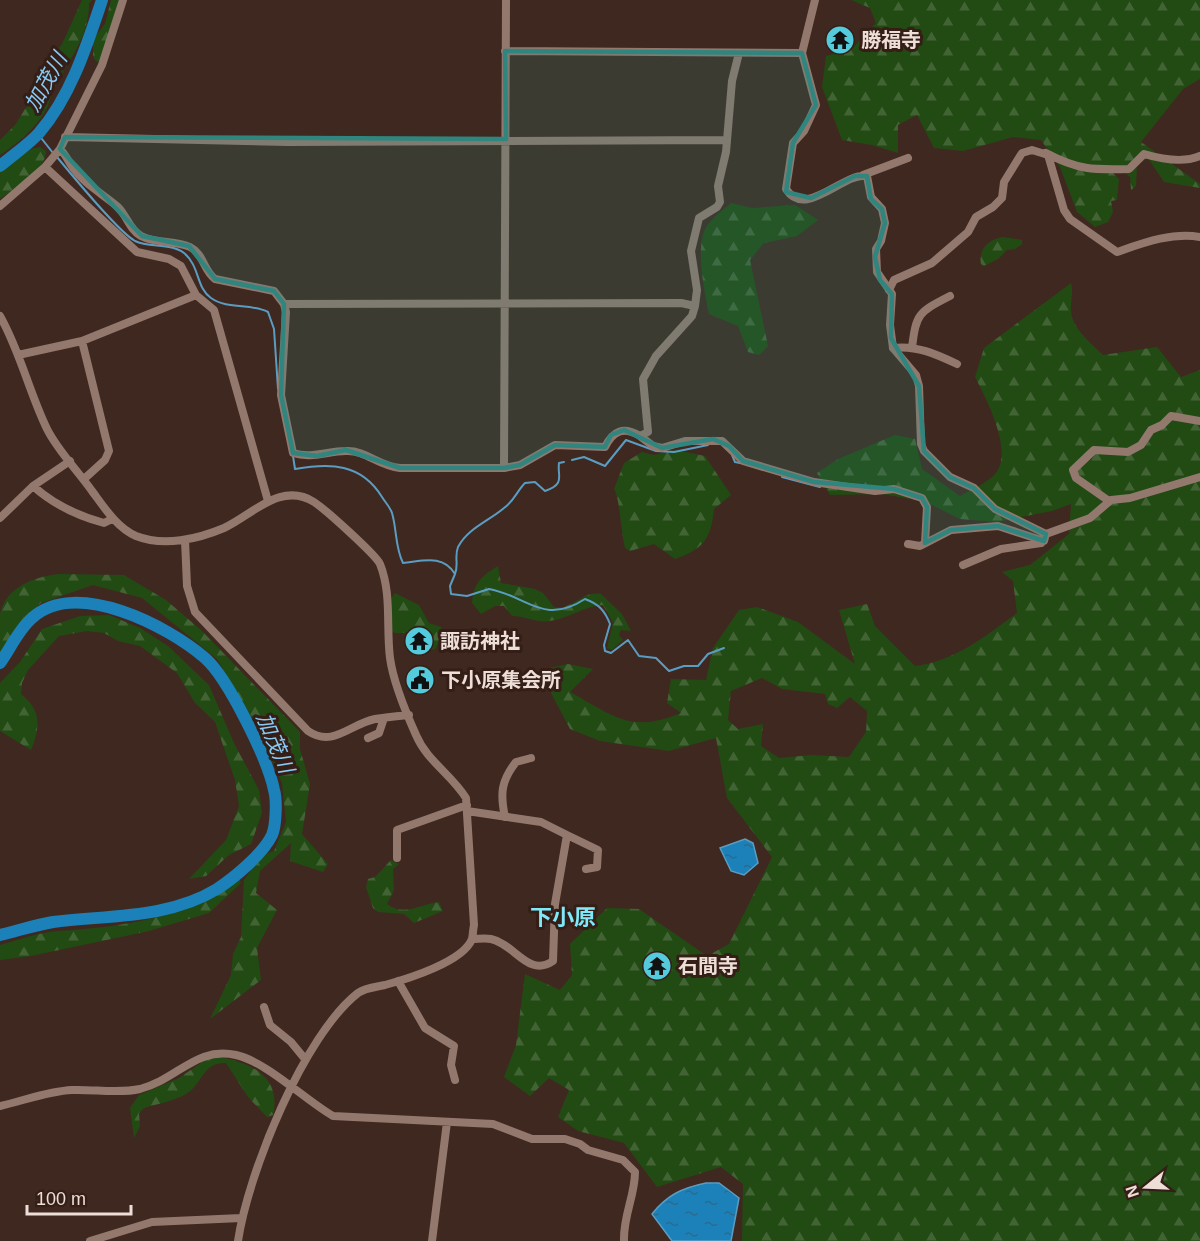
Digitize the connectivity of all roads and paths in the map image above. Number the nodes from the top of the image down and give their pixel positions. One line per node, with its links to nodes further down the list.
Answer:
1 (123, 0): 7 (street)
2 (506, 0): 4 (street)
3 (815, 0): 5 (street)
4 (506, 51): 6 (street); 8 (street)
5 (802, 53): 6 (street); 15 (street)
6 (739, 54): 9 (street)
7 (65, 137): 8 (street); 11 (street)
8 (506, 139): 9 (street); 21 (street)
9 (726, 140): 23 (street)
10 (1045, 153): 12 (street); 17 (street); 18 (street)
11 (56, 154): 14 (street); 22 (street)
12 (1200, 156)
13 (908, 158): 15 (street)
14 (45, 167): 16 (street); 19 (street)
15 (863, 175): 18 (street)
16 (0, 207)
17 (1200, 237)
18 (889, 290): 26 (street)
19 (196, 295): 25 (street); 37 (street)
20 (950, 296): 27 (street)
21 (507, 302): 22 (street); 23 (street); 33 (street)
22 (284, 304): 33 (street)
23 (695, 306): 31 (street)
24 (0, 316): 28 (street)
25 (82, 341): 28 (street); 35 (street)
26 (893, 348): 27 (street); 41 (street)
27 (912, 348): 29 (street)
28 (18, 355): 32 (street)
29 (957, 363)
30 (1200, 422): 38 (street)
31 (640, 436): 33 (street); 43 (street)
32 (70, 461): 35 (street); 36 (street)
33 (504, 468)
34 (1200, 477): 38 (street)
35 (84, 479): 40 (street)
36 (33, 486): 39 (street); 40 (street)
37 (268, 501): 42 (street); 46 (street)
38 (1109, 501): 41 (street)
39 (0, 518)
40 (112, 519): 42 (street)
41 (1045, 538): 43 (street); 45 (street)
42 (185, 540): 47 (street)
43 (926, 543): 44 (street)
44 (908, 544)
45 (963, 565)
46 (409, 715): 47 (street); 50 (street)
47 (384, 718): 48 (street)
48 (368, 738)
49 (531, 758): 51 (street)
50 (467, 808): 51 (street); 53 (street); 55 (street)
51 (505, 817): 52 (street)
52 (567, 835): 54 (street); 55 (street)
53 (397, 858)
54 (586, 869)
55 (472, 939): 56 (street)
56 (398, 981): 58 (street); 59 (street)
57 (264, 1007): 58 (street)
58 (305, 1059): 60 (street)
59 (455, 1080)
60 (292, 1086): 61 (street); 62 (street); 63 (street)
61 (0, 1106)
62 (447, 1122): 66 (street); 67 (street)
63 (241, 1218): 64 (street); 65 (street)
64 (90, 1241)
65 (238, 1241)
66 (432, 1241)
67 (624, 1241)

